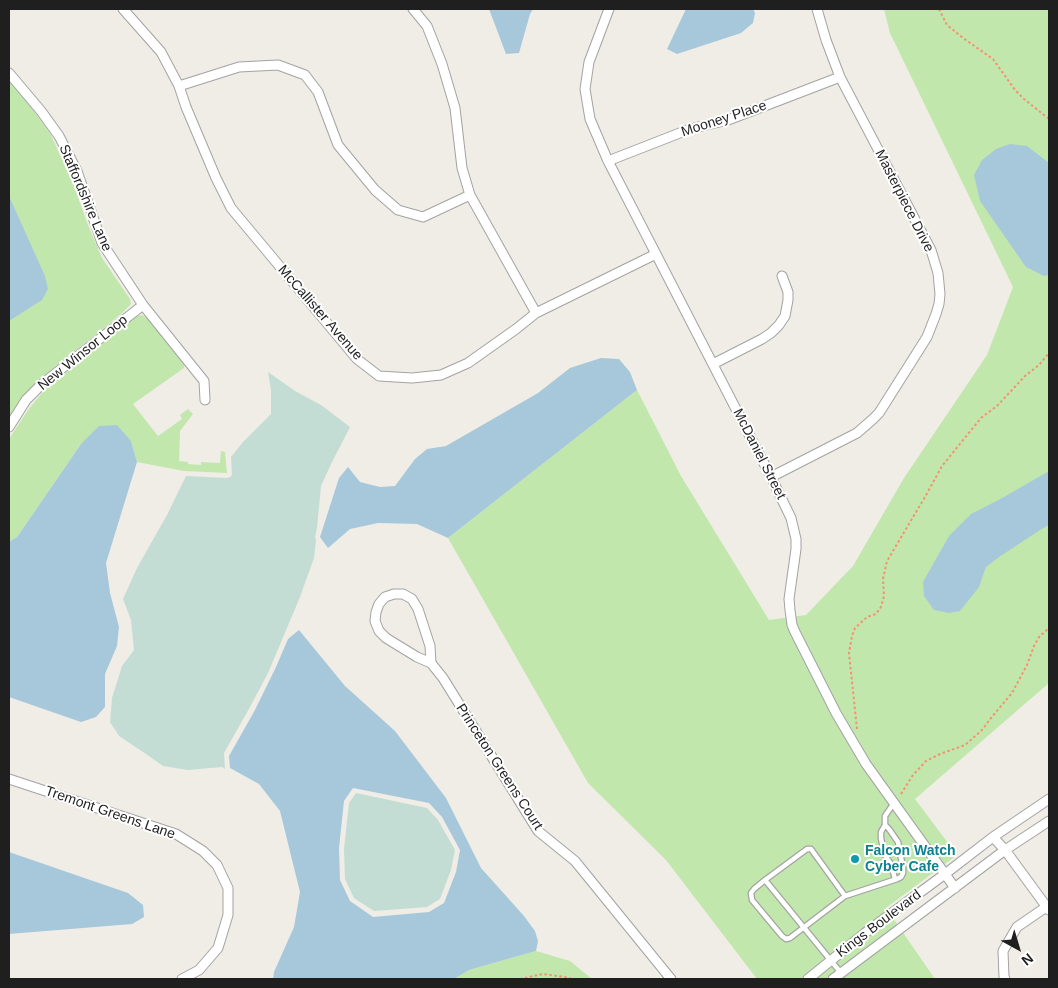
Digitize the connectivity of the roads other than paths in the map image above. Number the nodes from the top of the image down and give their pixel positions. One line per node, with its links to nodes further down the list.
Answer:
1 (123, 9): 7 (street, McCallister Avenue)
2 (413, 9): 9 (street)
3 (609, 9): 8 (street, McDaniel Street)
4 (817, 9): 6 (street, Masterpiece Drive)
5 (9, 73): 12 (street, Staffordshire Lane)
6 (840, 77): 8 (street, Mooney Place); 17 (street, Masterpiece Drive)
7 (179, 86): 9 (street); 13 (street, McCallister Avenue)
8 (608, 161): 10 (street, McDaniel Street)
9 (470, 195): 13 (street)
10 (656, 254): 13 (street, McCallister Avenue); 14 (street, McDaniel Street)
11 (782, 276): 14 (street)
12 (143, 305): 15 (street, Staffordshire Lane); 16 (street, New Winsor Loop)
13 (536, 312)
14 (713, 364): 17 (street, McDaniel Street)
15 (205, 400)
16 (9, 427)
17 (771, 477): 21 (street, McDaniel Street)
18 (431, 663): 18 (street, Princeton Greens Court); 36 (street, Princeton Greens Court)
19 (9, 779): 35 (street, Tremont Greens Lane)
20 (1049, 799): 24 (street, Kings Boulevard)
21 (894, 803): 23 (lane); 26 (street, McDaniel Street)
22 (1049, 821): 25 (street, Kings Boulevard)
23 (885, 826): 28 (lane); 28 (lane)
24 (993, 837): 25 (street); 26 (street, Kings Boulevard)
25 (1005, 850): 29 (street, Kings Boulevard); 31 (street)
26 (945, 874): 29 (street, McDaniel Street); 33 (street, Kings Boulevard)
27 (765, 880): 30 (lane); 32 (lane); 32 (lane)
28 (895, 880): 30 (lane)
29 (955, 888): 34 (street, Kings Boulevard)
30 (845, 896): 32 (lane)
31 (1048, 907): 39 (street)
32 (804, 928): 33 (lane)
33 (831, 961): 34 (lane); 37 (street, Kings Boulevard)
34 (841, 973): 38 (street, Kings Boulevard)
35 (182, 979)
36 (671, 979)
37 (808, 979)
38 (832, 979)
39 (1005, 979)

